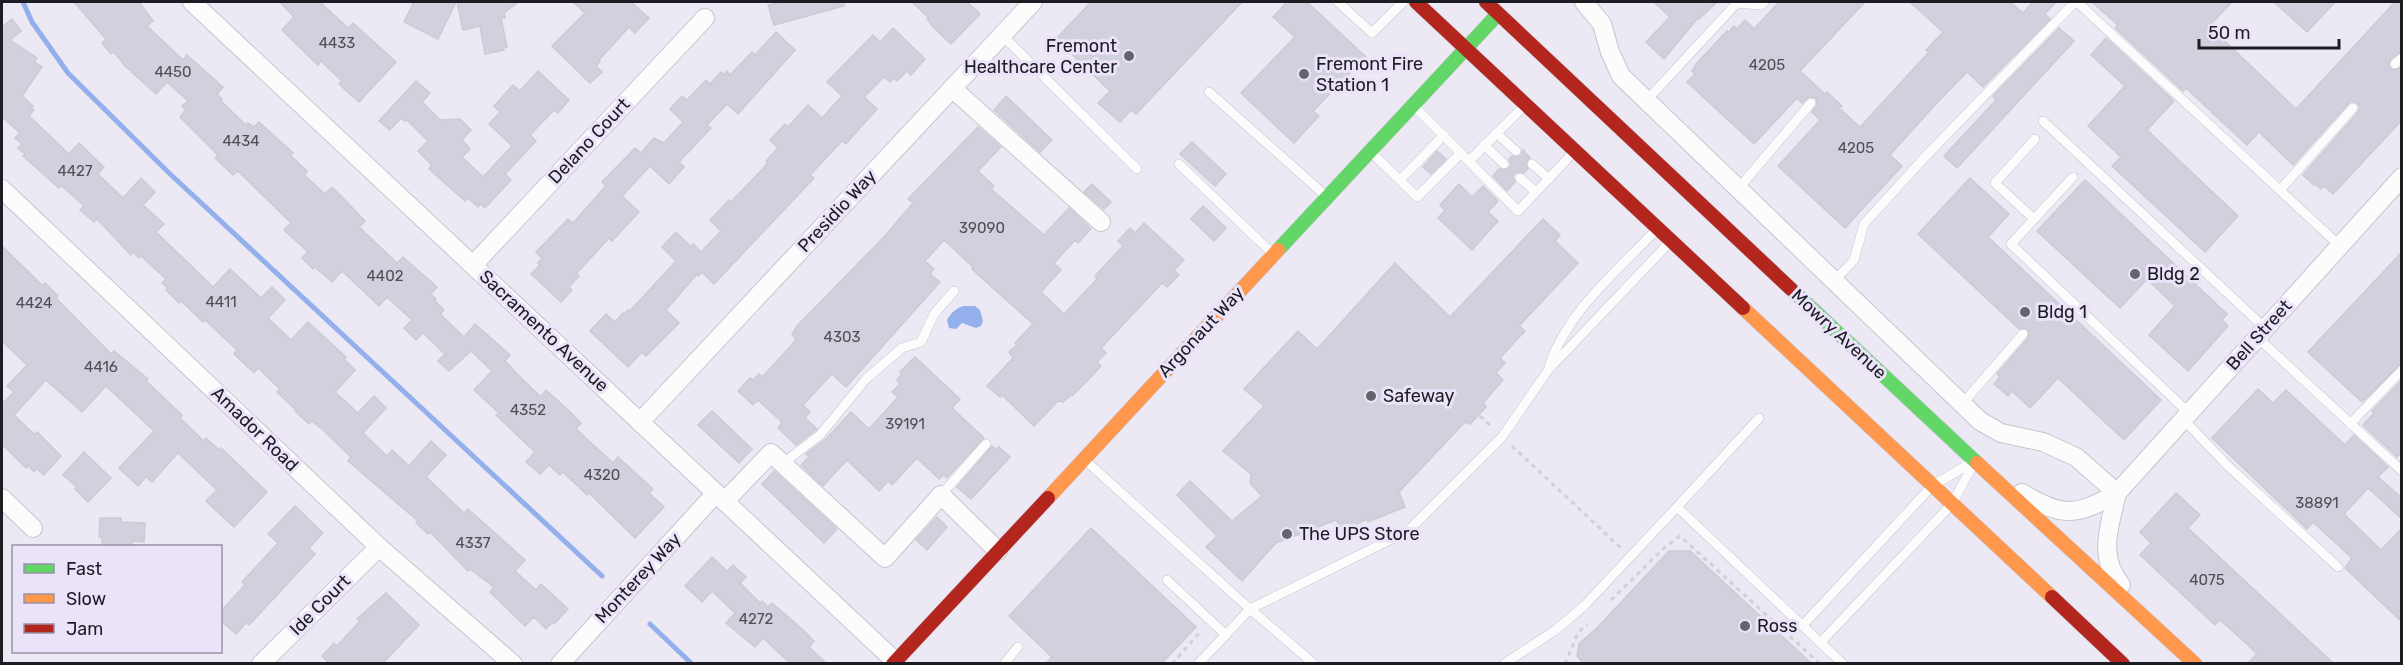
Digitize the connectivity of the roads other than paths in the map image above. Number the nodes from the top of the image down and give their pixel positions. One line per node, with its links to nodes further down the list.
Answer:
1 (192, 2): 50 (street, Sacramento Avenue)
2 (1032, 2): 11 (street, Presidio Way)
3 (1338, 2): 4 (lane)
4 (1403, 2)
5 (1416, 2): 12 (main road)
6 (1584, 2): 15 (street, Mowry Avenue)
7 (1764, 2): 15 (lane)
8 (2076, 2): 41 (lane); 51 (lane)
9 (1498, 6): 12 (main road, Argonaut Way); 64 (main road, Mowry Avenue)
10 (705, 18): 50 (street, Delano Court)
11 (1002, 35): 13 (street, Presidio Way); 33 (lane)
12 (1466, 48): 17 (main road, Argonaut Way); 18 (main road)
13 (952, 88): 45 (street); 60 (street, Presidio Way)
14 (1209, 92): 43 (lane)
15 (1646, 101): 40 (street, Mowry Avenue)
16 (1811, 103): 40 (lane)
17 (1413, 105): 22 (lane); 26 (main road, Argonaut Way)
18 (1526, 105): 21 (lane); 27 (main road)
19 (2353, 108): 41 (lane)
20 (2043, 121): 53 (lane)
21 (1496, 134): 24 (lane); 25 (lane)
22 (1444, 135): 28 (lane); 38 (lane)
23 (2035, 139): 44 (lane)
24 (1484, 145): 29 (lane); 31 (lane)
25 (1516, 151)
26 (1370, 152): 38 (lane); 43 (main road, Argonaut Way)
27 (1575, 152): 37 (lane); 46 (main road)
28 (1461, 153): 29 (lane); 38 (lane)
29 (1469, 161): 42 (lane)
30 (1179, 164): 49 (lane)
31 (1504, 164)
32 (1532, 164): 37 (lane)
33 (1137, 169)
34 (2073, 177): 44 (lane)
35 (2402, 177): 48 (street, Bell Street)
36 (1520, 178): 42 (lane)
37 (1549, 179): 42 (lane)
38 (1400, 180)
39 (2, 189): 75 (street, Amador Road)
40 (1738, 189): 51 (street, Mowry Avenue)
41 (2280, 190): 48 (lane)
42 (1536, 192)
43 (1327, 197): 49 (main road, Argonaut Way)
44 (2034, 219): 58 (lane)
45 (1101, 222)
46 (1657, 229): 47 (main road); 55 (lane)
47 (1670, 241): 55 (lane); 67 (main road)
48 (2339, 245): 53 (street, Bell Street)
49 (1274, 255): 63 (main road, Argonaut Way)
50 (473, 265): 60 (street, Sacramento Avenue)
51 (1834, 281): 57 (street, Mowry Avenue)
52 (954, 291): 65 (lane)
53 (2261, 333): 58 (street, Bell Street); 61 (lane)
54 (2023, 334): 57 (lane)
55 (1549, 369): 79 (lane)
56 (2402, 370): 61 (lane)
57 (1962, 404): 68 (street, Mowry Avenue)
58 (2186, 416): 68 (street, Bell Street); 77 (lane)
59 (1759, 418): 73 (lane)
60 (640, 422): 70 (street, Sacramento Avenue)
61 (2350, 424): 66 (lane)
62 (986, 444): 69 (lane)
63 (1084, 459): 76 (main road, Argonaut Way); 79 (lane)
64 (1975, 460): 67 (lane); 68 (street, Bell Street); 72 (lane); 81 (main road, Mowry Avenue)
65 (782, 464): 69 (street); 70 (street, Monterey Way)
66 (2402, 471)
67 (1932, 486): 72 (main road); 80 (lane)
68 (2118, 493): 81 (street, Bell Street)
69 (941, 495): 76 (street)
70 (720, 497): 87 (street, Monterey Way); 88 (street, Sacramento Avenue)
71 (2, 498): 74 (street)
72 (1952, 504): 83 (lane); 94 (main road)
73 (1677, 507): 80 (lane); 92 (lane)
74 (33, 528)
75 (379, 547): 85 (street, Ide Court); 86 (street, Amador Road)
76 (998, 551): 88 (main road, Argonaut Way)
77 (2338, 567)
78 (1167, 580): 82 (lane)
79 (1250, 609): 82 (lane); 91 (lane)
80 (1803, 625): 83 (lane)
81 (2156, 627): 95 (main road, Mowry Avenue)
82 (1226, 635): 90 (lane)
83 (1821, 642): 93 (lane)
84 (1018, 647): 89 (lane)
85 (261, 663)
86 (513, 663)
87 (560, 663)
88 (896, 663)
89 (1004, 663)
90 (1198, 663)
91 (1314, 663)
92 (1504, 663)
93 (1844, 663)
94 (2123, 663)
95 (2195, 663)

